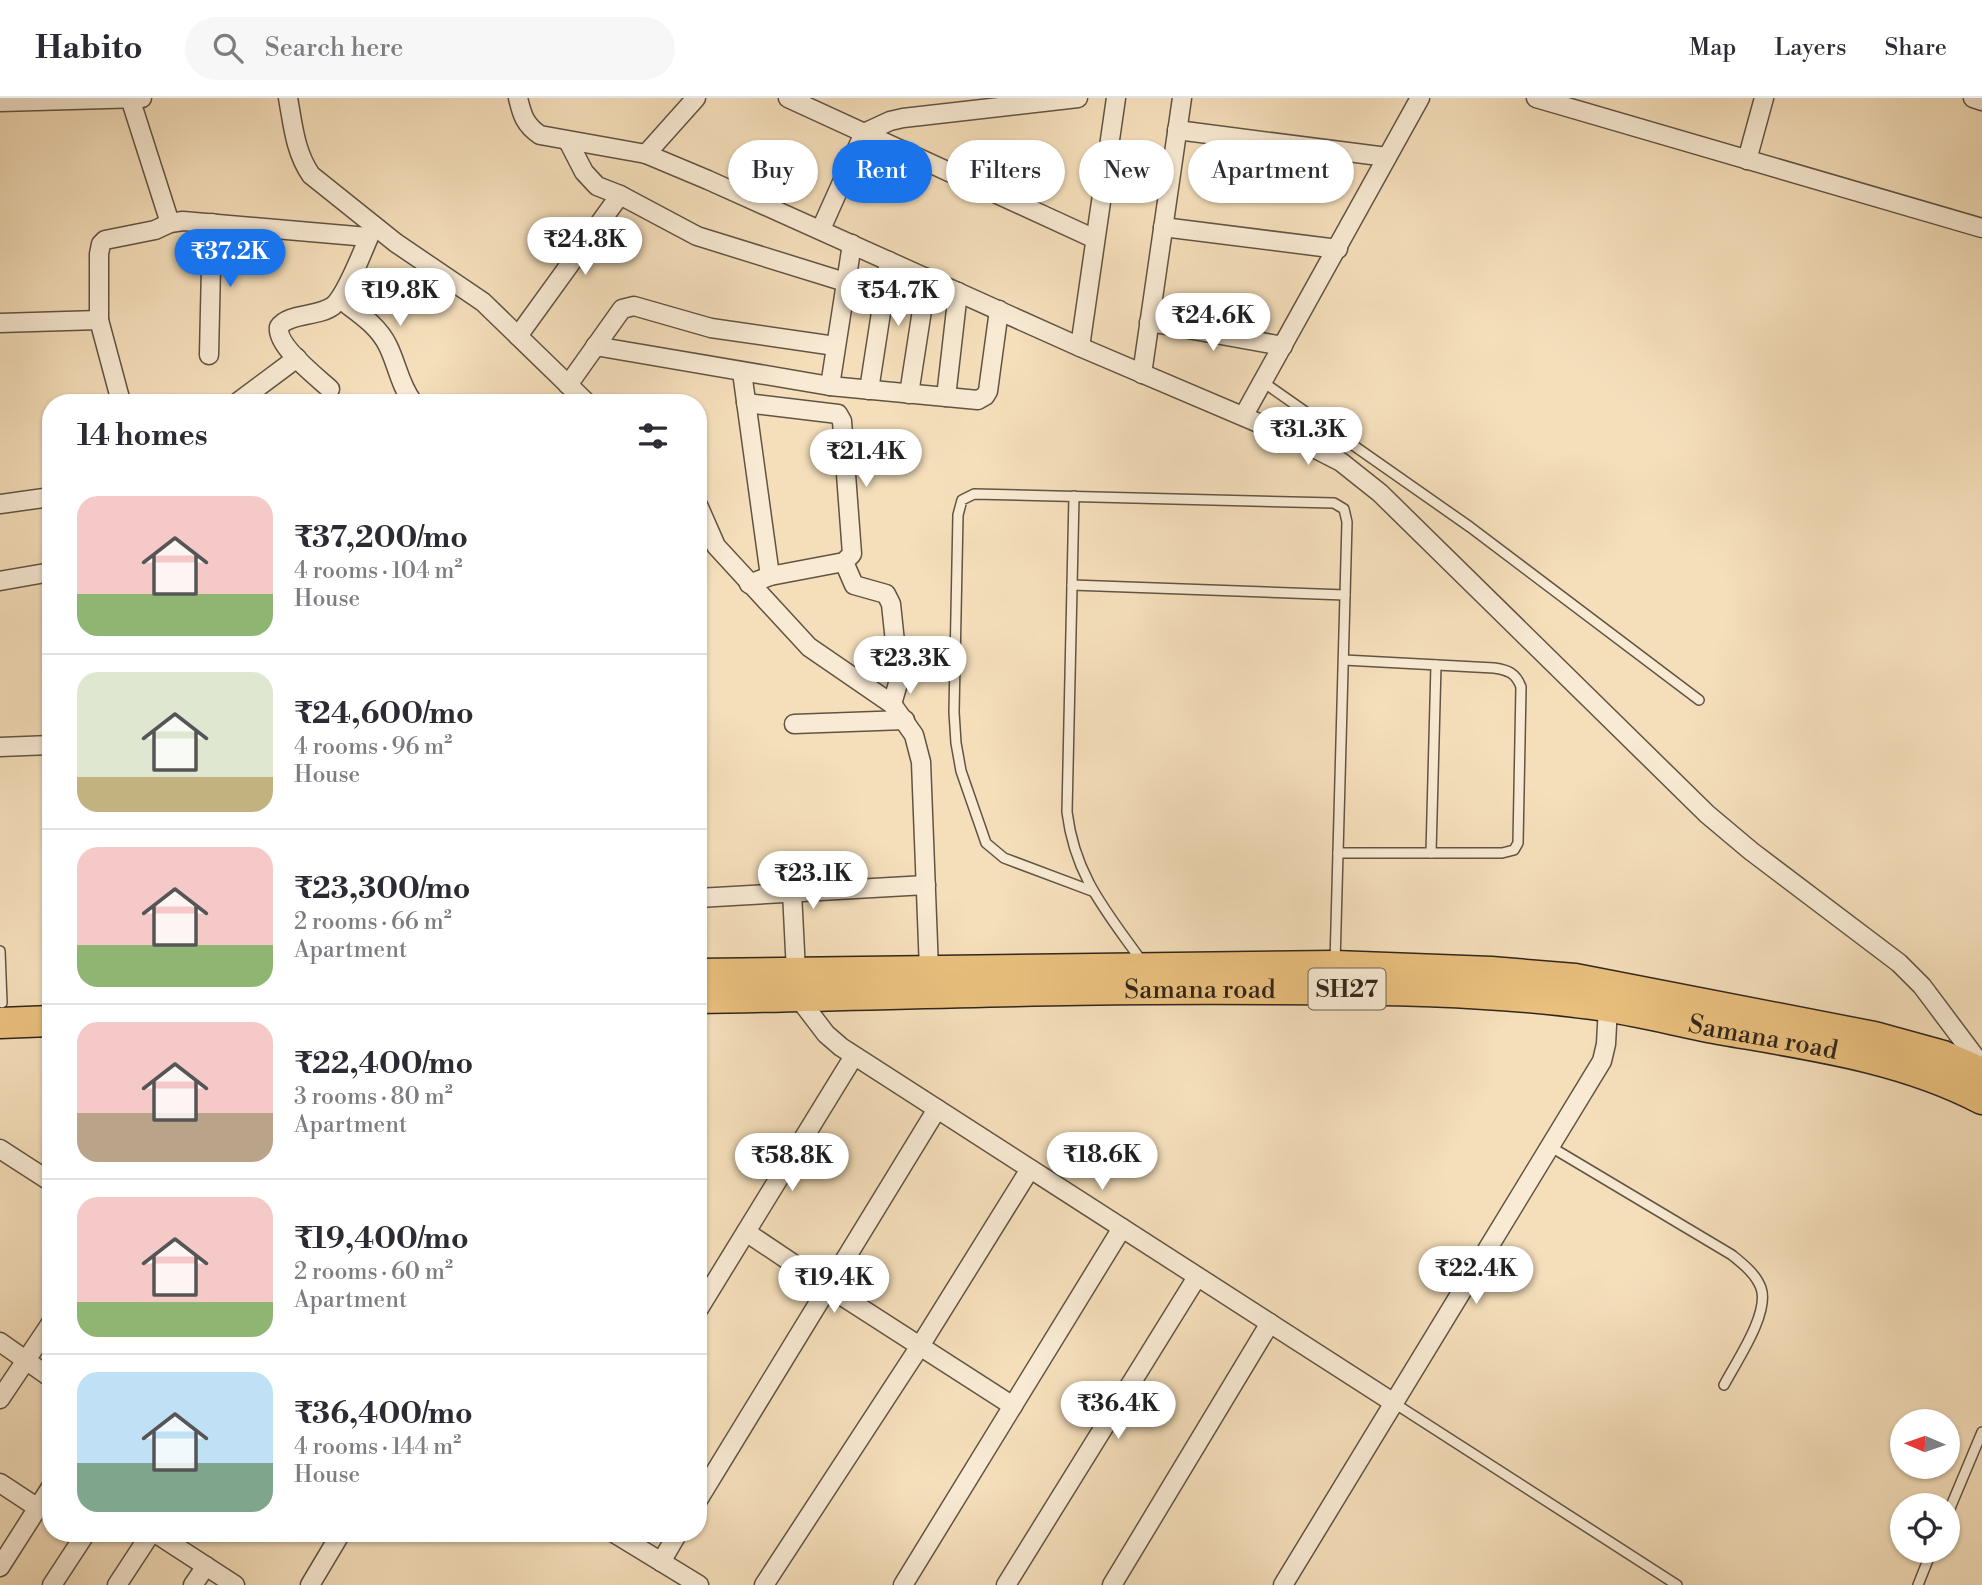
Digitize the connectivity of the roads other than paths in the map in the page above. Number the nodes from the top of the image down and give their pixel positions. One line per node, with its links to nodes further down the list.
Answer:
1 (130, 98): 2 (street); 15 (street); 23 (street)
2 (142, 98)
3 (288, 98): 28 (street)
4 (518, 98): 18 (street)
5 (696, 98): 19 (street)
6 (788, 98): 17 (street)
7 (1078, 98): 17 (street)
8 (1116, 98): 29 (street)
9 (1182, 98): 16 (street)
10 (1420, 98): 20 (street)
11 (1536, 98): 21 (street)
12 (1764, 98): 21 (street)
13 (1973, 98): 14 (street)
14 (1982, 101)
15 (0, 102)
16 (1177, 130): 20 (street); 25 (street)
17 (864, 133): 27 (street); 29 (street)
18 (568, 141): 19 (street); 22 (street)
19 (646, 154): 27 (street)
20 (1387, 157): 31 (street)
21 (1747, 160): 26 (street)
22 (620, 195): 34 (street); 41 (street)
23 (170, 223): 24 (street); 38 (street)
24 (212, 223): 28 (street); 46 (street)
25 (1163, 227): 31 (street); 39 (street)
26 (1982, 227)
27 (821, 229): 30 (street)
28 (371, 232): 36 (street); 41 (street)
29 (1095, 239): 45 (street)
30 (852, 244): 32 (street); 34 (street)
31 (1338, 248): 44 (street)
32 (889, 261): 33 (street); 54 (street)
33 (927, 278): 35 (street); 59 (street)
34 (845, 282): 43 (street)
35 (958, 292): 37 (street); 60 (street)
36 (340, 299): 47 (street); 57 (street)
37 (999, 310): 45 (street); 60 (street)
38 (99, 320): 40 (street); 55 (street)
39 (1149, 322): 44 (street); 49 (street)
40 (0, 323)
41 (518, 336): 51 (street)
42 (595, 346): 43 (street); 48 (street); 51 (street)
43 (835, 346): 52 (street)
44 (1283, 346): 50 (street)
45 (1080, 347): 49 (street)
46 (209, 355)
47 (297, 358): 53 (street); 56 (street)
48 (742, 372): 52 (street); 61 (street)
49 (1142, 374): 62 (street)
50 (1263, 382): 62 (street); 76 (lane)
51 (568, 385): 58 (street)
52 (830, 386): 54 (street)
53 (330, 389)
54 (870, 390): 59 (street)
55 (119, 394)
56 (249, 394)
57 (407, 394)
58 (578, 394)
59 (909, 394): 60 (street)
60 (946, 397)
61 (746, 403): 67 (street); 69 (street)
62 (1244, 415): 100 (street)
63 (1074, 496): 72 (lane); 73 (lane); 85 (lane)
64 (42, 498): 65 (street)
65 (0, 504)
66 (707, 526): 71 (street)
67 (844, 562): 69 (street); 77 (street)
68 (42, 574): 70 (street)
69 (770, 576): 71 (street)
70 (0, 581)
71 (749, 584): 77 (street)
72 (1072, 585): 73 (lane); 85 (lane)
73 (1345, 595): 74 (lane)
74 (1344, 660): 75 (lane); 82 (lane)
75 (1436, 665): 83 (lane); 83 (lane)
76 (1699, 701)
77 (892, 704): 78 (street)
78 (905, 720): 79 (street); 84 (street)
79 (794, 724)
80 (42, 745): 81 (street)
81 (0, 747)
82 (1338, 853): 83 (lane); 92 (lane)
83 (1431, 853)
84 (926, 885): 86 (street); 90 (street)
85 (1092, 891): 89 (lane)
86 (792, 892): 87 (street); 93 (street)
87 (707, 897)
88 (0, 951): 97 (lane)
89 (1146, 968): 90 (main road, Samana road / SH27); 92 (main road, Samana road / SH27)
90 (929, 970): 93 (main road, Samana road / SH27)
91 (707, 975): 93 (main road, Samana road / SH27)
92 (1335, 978): 93 (main road, Samana road / SH27); 96 (main road, Samana road / SH27); 101 (main road, Samana road / SH27)
93 (796, 984): 94 (main road, Samana road / SH27); 99 (street)
94 (707, 997)
95 (42, 1003): 97 (main road)
96 (1608, 1007): 102 (main road, Samana road / SH27); 104 (street)
97 (1, 1010): 98 (main road)
98 (42, 1019)
99 (854, 1056): 103 (street); 109 (street)
100 (1982, 1066)
101 (1982, 1073)
102 (1982, 1100)
103 (937, 1109): 106 (street); 111 (street)
104 (1551, 1147): 119 (lane); 121 (street)
105 (0, 1149): 107 (street)
106 (1030, 1169): 108 (street); 116 (street)
107 (42, 1176)
108 (1122, 1228): 110 (street); 122 (street)
109 (746, 1232): 111 (street); 112 (street)
110 (1197, 1276): 113 (street); 147 (street)
111 (828, 1287): 116 (street); 125 (street)
112 (707, 1295)
113 (1270, 1323): 121 (street); 148 (street)
114 (42, 1336): 117 (street)
115 (0, 1342): 117 (street)
116 (920, 1346): 122 (street); 145 (street)
117 (26, 1360): 118 (street); 120 (street)
118 (42, 1371)
119 (1724, 1385)
120 (0, 1399)
121 (1394, 1403): 149 (street); 150 (lane)
122 (1013, 1406): 146 (street)
123 (1982, 1432): 126 (lane)
124 (0, 1483): 128 (street)
125 (707, 1485)
126 (1956, 1493)
127 (42, 1502): 128 (street)
128 (38, 1508): 138 (street)
129 (80, 1542): 139 (street)
130 (147, 1542): 140 (street)
131 (167, 1542): 137 (street)
132 (336, 1542): 143 (street)
133 (629, 1542): 135 (street)
134 (673, 1542): 135 (street)
135 (661, 1562): 144 (street)
136 (1927, 1563): 151 (lane)
137 (206, 1566): 141 (street); 142 (street)
138 (0, 1567)
139 (52, 1585)
140 (117, 1585)
141 (194, 1585)
142 (235, 1585)
143 (310, 1585)
144 (699, 1585)
145 (764, 1585)
146 (902, 1585)
147 (1006, 1585)
148 (1112, 1585)
149 (1283, 1585)
150 (1677, 1585)
151 (1918, 1585)

